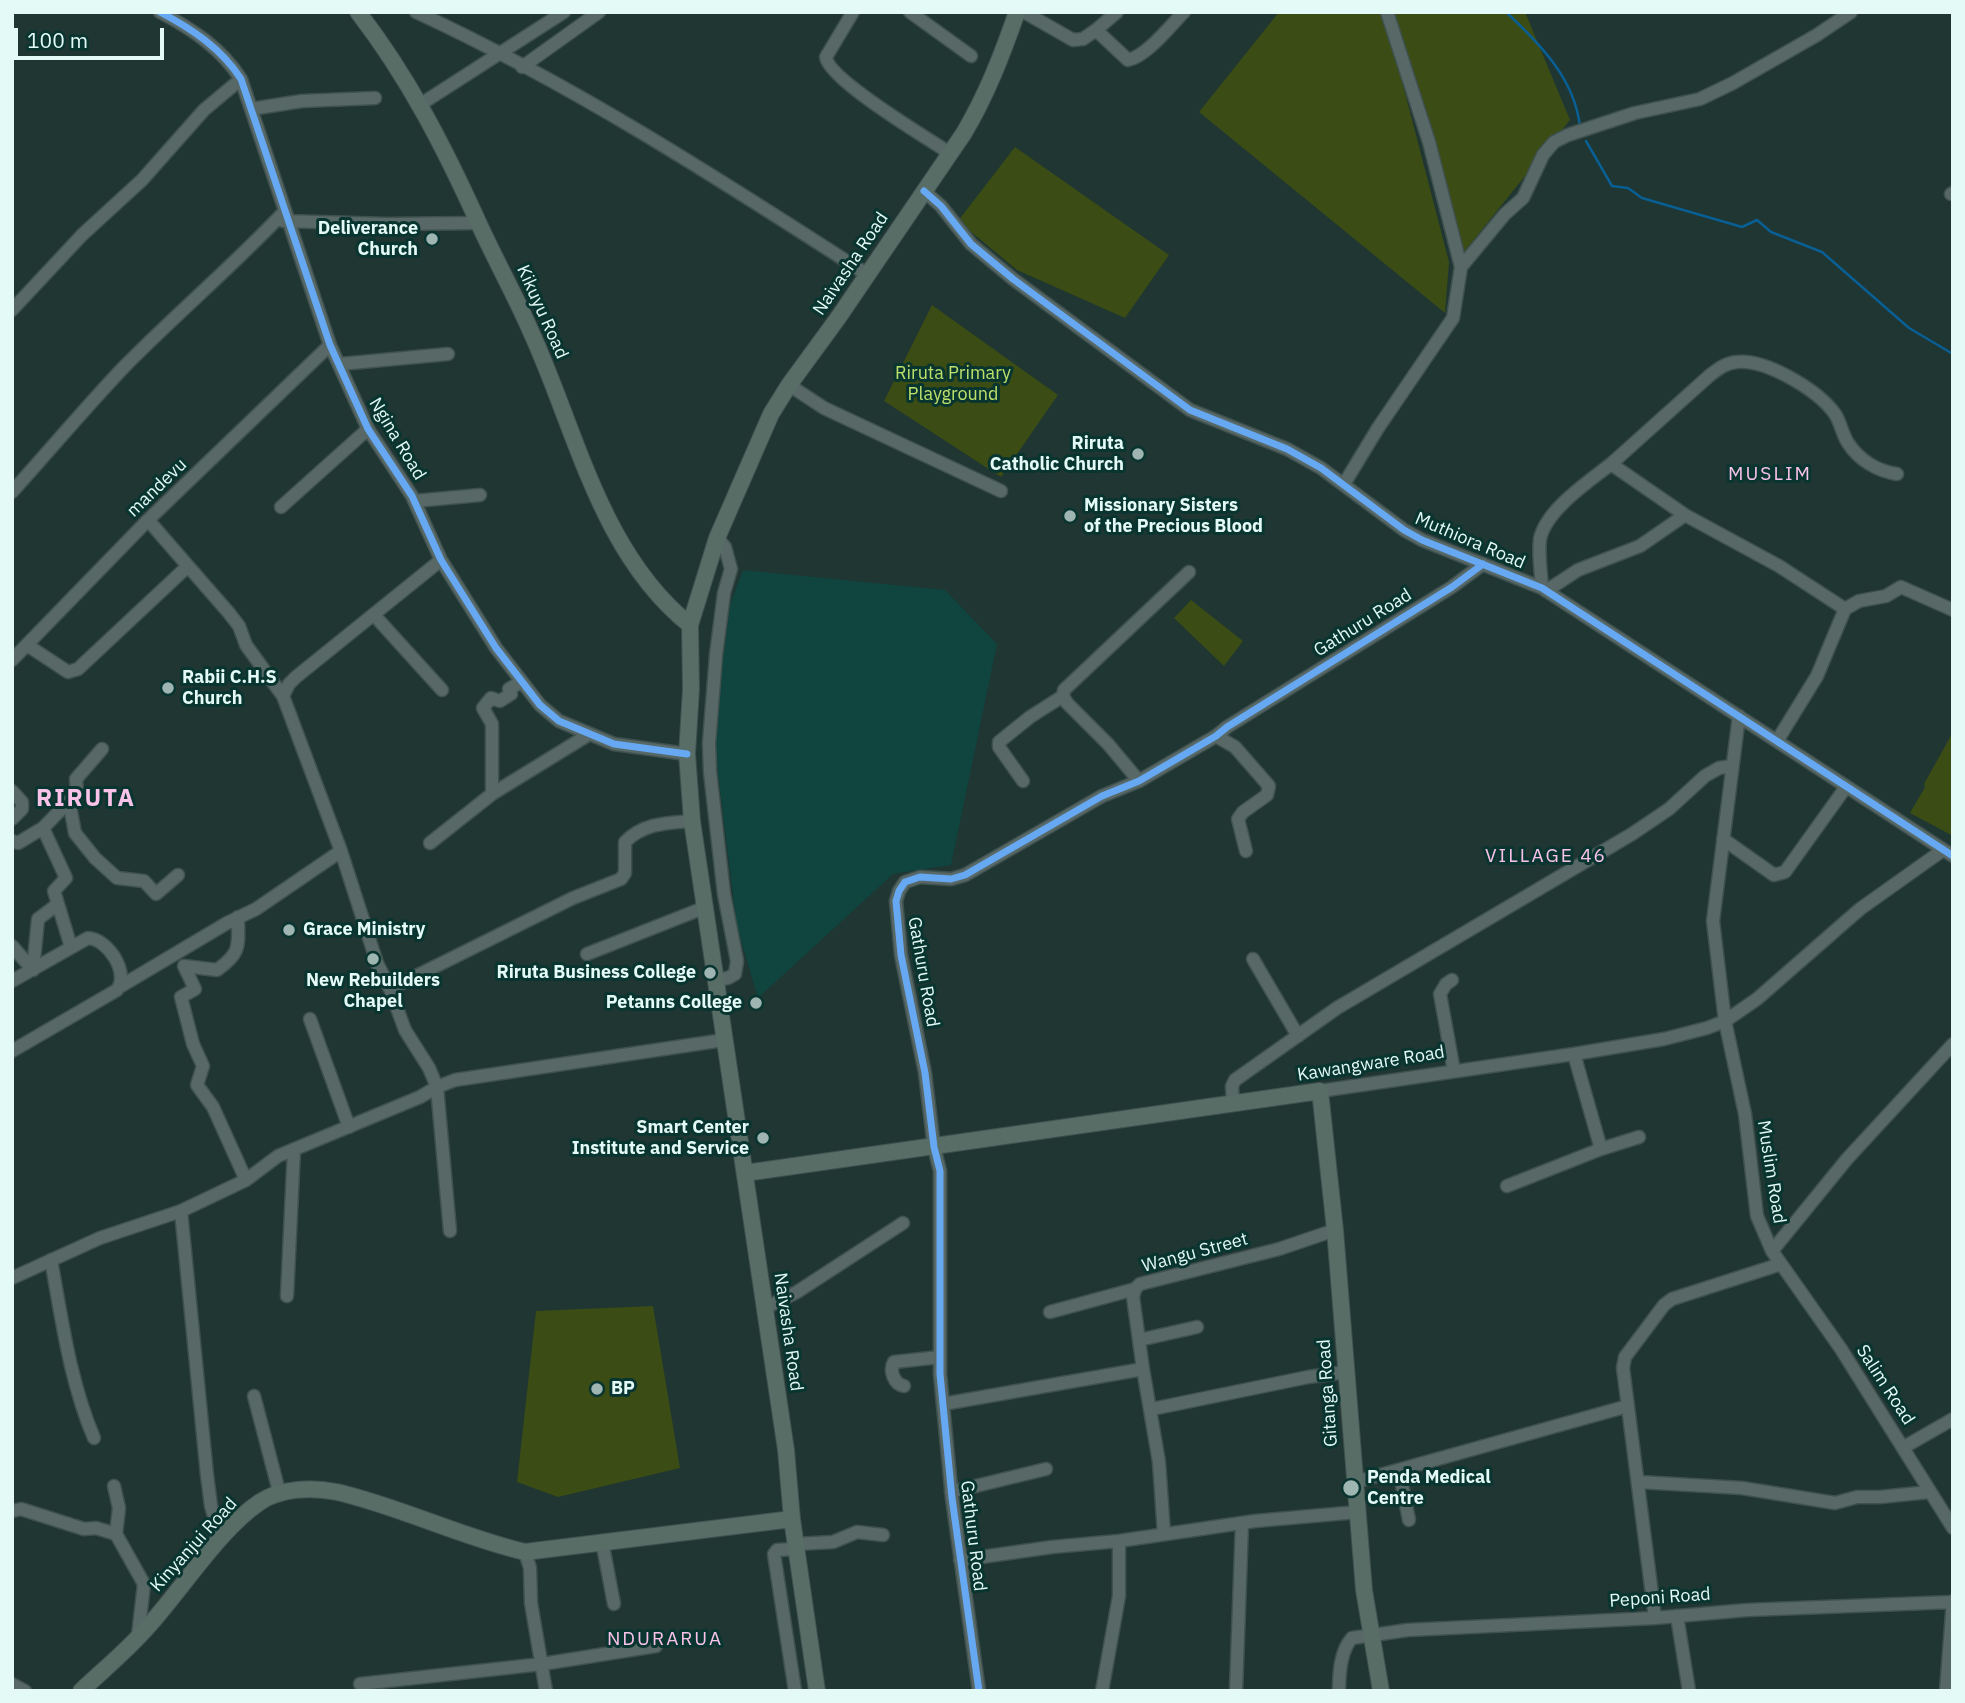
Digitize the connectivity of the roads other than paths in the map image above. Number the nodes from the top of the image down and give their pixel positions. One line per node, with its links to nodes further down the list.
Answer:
1 (160, 12): 18 (street, Ngina Road)
2 (358, 12): 20 (main road, Kikuyu Road)
3 (416, 12): 15 (street)
4 (564, 12): 15 (street)
5 (599, 12): 17 (street)
6 (853, 12): 22 (street)
7 (910, 12): 16 (street)
8 (1017, 12): 22 (main road, Naivasha Road)
9 (1024, 12): 14 (street)
10 (1117, 12): 14 (street)
11 (1184, 12): 14 (street)
12 (1387, 12): 26 (street)
13 (1851, 12): 26 (street)
14 (1096, 30)
15 (500, 54): 17 (street); 20 (street)
16 (971, 56)
17 (522, 67): 27 (street)
18 (241, 79): 21 (street, Ngina Road); 28 (street)
19 (375, 98): 21 (street)
20 (421, 104): 25 (main road, Kikuyu Road)
21 (251, 109): 24 (street, Ngina Road)
22 (950, 153): 23 (main road, Naivasha Road)
23 (924, 191): 27 (main road, Naivasha Road); 36 (street, Muthiora Road)
24 (283, 217): 25 (street); 29 (street, Ngina Road); 38 (street)
25 (479, 223): 53 (main road, Kikuyu Road)
26 (1461, 267): 36 (street)
27 (868, 275): 32 (main road, Naivasha Road)
28 (12, 310)
29 (330, 345): 31 (street, Ngina Road); 43 (street, mandevu)
30 (448, 354): 31 (street)
31 (340, 364): 33 (street, Ngina Road)
32 (789, 385): 37 (street); 44 (main road, Naivasha Road)
33 (368, 429): 40 (street, Ngina Road); 41 (street)
34 (1611, 464): 35 (street); 42 (street); 49 (street)
35 (1897, 474)
36 (1344, 484): 46 (street, Muthiora Road)
37 (1002, 491)
38 (12, 492)
39 (480, 495): 40 (street)
40 (415, 501): 45 (street, Ngina Road)
41 (281, 507)
42 (1685, 515): 49 (street); 50 (street)
43 (148, 520): 47 (street); 54 (street, mandevu)
44 (717, 538): 53 (main road, Naivasha Road); 83 (street)
45 (441, 560): 52 (street); 56 (street, Ngina Road)
46 (1483, 564): 49 (street, Muthiora Road); 62 (street, Gathuru Road)
47 (188, 566): 54 (street); 58 (street)
48 (1189, 572): 59 (street)
49 (1544, 590): 60 (street, Muthiora Road)
50 (1845, 610): 51 (street); 63 (street)
51 (1953, 610)
52 (374, 615): 57 (street); 58 (street)
53 (690, 625): 65 (main road, Naivasha Road)
54 (27, 645): 55 (street, mandevu)
55 (12, 660)
56 (521, 682): 61 (street, Ngina Road); 71 (street)
57 (442, 690)
58 (283, 696): 79 (street)
59 (1063, 696): 67 (street); 68 (street)
60 (1739, 716): 63 (street, Muthiora Road); 66 (street, Muslim Road)
61 (588, 735): 65 (street, Ngina Road); 71 (street)
62 (1216, 736): 68 (street, Gathuru Road); 80 (street)
63 (1777, 741): 69 (street, Muthiora Road)
64 (102, 750): 72 (street)
65 (687, 754): 74 (main road, Naivasha Road)
66 (1732, 766): 76 (street, Muslim Road); 99 (street)
67 (1023, 781)
68 (1139, 781): 110 (street, Gathuru Road)
69 (1846, 787): 76 (street); 81 (street, Muthiora Road)
70 (12, 791): 73 (street)
71 (492, 794): 78 (street)
72 (69, 801): 75 (street); 82 (street)
73 (12, 819)
74 (692, 821): 84 (main road, Naivasha Road); 96 (street)
75 (43, 828): 77 (street); 85 (street)
76 (1723, 839): 98 (street, Muslim Road)
77 (12, 841)
78 (430, 843)
79 (341, 851): 86 (street); 96 (street)
80 (1246, 852)
81 (1948, 853): 98 (street, Kawangware Road)
82 (178, 875)
83 (724, 894): 84 (street); 92 (street)
84 (705, 902): 89 (street); 92 (main road, Naivasha Road)
85 (58, 904): 88 (street); 91 (street)
86 (239, 917): 95 (street); 114 (street)
87 (12, 946): 91 (street)
88 (71, 947): 91 (street); 95 (street)
89 (587, 954)
90 (1253, 959): 99 (street)
91 (33, 970): 94 (street)
92 (716, 980): 100 (main road, Naivasha Road)
93 (1452, 980): 104 (street)
94 (12, 981)
95 (121, 986): 102 (street)
96 (390, 989): 105 (street)
97 (310, 1019): 108 (street)
98 (1725, 1021): 103 (street, Kawangware Road); 120 (street, Muslim Road)
99 (1298, 1035): 107 (street)
100 (723, 1040): 105 (street); 113 (main road, Naivasha Road)
101 (1953, 1044): 120 (street)
102 (12, 1051)
103 (1574, 1054): 104 (street, Kawangware Road); 112 (street)
104 (1454, 1071): 106 (street, Kawangware Road)
105 (437, 1087): 108 (street); 119 (street)
106 (1320, 1091): 107 (main road, Kawangware Road); 118 (main road, Gitanga Road)
107 (1233, 1103): 110 (main road, Kawangware Road)
108 (349, 1127): 111 (street)
109 (1639, 1137): 112 (street)
110 (934, 1147): 113 (main road, Kawangware Road); 130 (street, Gathuru Road)
111 (294, 1149): 114 (street); 125 (street)
112 (1601, 1149): 115 (street)
113 (746, 1173): 126 (main road, Naivasha Road)
114 (246, 1180): 116 (street)
115 (1507, 1185)
116 (181, 1211): 121 (street); 158 (street)
117 (903, 1223): 126 (street)
118 (1335, 1230): 124 (street, Wangu Street); 132 (main road, Gitanga Road)
119 (450, 1231)
120 (1772, 1251): 122 (street, Muslim Road)
121 (51, 1260): 123 (street); 139 (street)
122 (1781, 1264): 136 (street); 140 (street, Salim Road)
123 (12, 1278)
124 (1135, 1289): 127 (street); 129 (street, Wangu Street)
125 (287, 1296)
126 (765, 1308): 151 (main road, Naivasha Road)
127 (1050, 1312)
128 (1197, 1326): 129 (street)
129 (1139, 1340): 131 (street, Wangu Street)
130 (940, 1357): 133 (street); 135 (street, Gathuru Road)
131 (1143, 1369): 135 (street); 137 (street, Wangu Street)
132 (1346, 1372): 137 (street); 143 (main road, Gitanga Road)
133 (904, 1386)
134 (254, 1396): 148 (street)
135 (943, 1404): 146 (street, Gathuru Road)
136 (1629, 1406): 142 (street); 144 (street)
137 (1152, 1409): 156 (street, Wangu Street)
138 (1953, 1419): 140 (street)
139 (94, 1438)
140 (1904, 1447): 147 (street, Salim Road)
141 (1046, 1469): 146 (street)
142 (1399, 1470): 143 (street); 152 (street)
143 (1355, 1482): 150 (main road, Gitanga Road)
144 (1639, 1482): 147 (street); 169 (street)
145 (114, 1486): 155 (street)
146 (951, 1492): 163 (street, Gathuru Road)
147 (1929, 1492): 154 (street, Salim Road)
148 (280, 1494): 158 (main road, Kinyanjui Road); 162 (main road, Kinyanjui Road)
149 (12, 1511): 155 (street)
150 (1358, 1512): 153 (street); 173 (main road, Gitanga Road)
151 (792, 1519): 159 (main road); 161 (main road, Naivasha Road)
152 (1409, 1520)
153 (1242, 1523): 156 (street); 185 (street)
154 (1953, 1528)
155 (116, 1534): 172 (street)
156 (1164, 1534): 160 (street)
157 (883, 1535): 161 (street)
158 (221, 1539): 172 (main road, Kinyanjui Road)
159 (602, 1541): 162 (main road); 167 (street)
160 (1119, 1541): 163 (street); 184 (street)
161 (796, 1547): 164 (main road, Naivasha Road); 165 (street)
162 (524, 1552): 175 (street)
163 (960, 1560): 183 (street, Gathuru Road)
164 (803, 1594): 165 (street); 170 (main road, Naivasha Road)
165 (779, 1601): 171 (street)
166 (1953, 1601): 168 (street, Peponi Road); 189 (street)
167 (614, 1605)
168 (1677, 1616): 169 (street, Peponi Road); 188 (street)
169 (1656, 1618): 173 (street, Peponi Road)
170 (806, 1623): 171 (street); 182 (main road, Naivasha Road)
171 (784, 1629): 181 (street)
172 (138, 1636): 179 (main road, Kinyanjui Road)
173 (1370, 1636): 186 (street); 187 (main road, Gitanga Road)
174 (656, 1646): 175 (street)
175 (542, 1664): 177 (street); 180 (street)
176 (12, 1684): 178 (street)
177 (360, 1684)
178 (25, 1691)
179 (81, 1691)
180 (546, 1691)
181 (795, 1691)
182 (817, 1691)
183 (979, 1691)
184 (1102, 1691)
185 (1236, 1691)
186 (1339, 1691)
187 (1381, 1691)
188 (1689, 1691)
189 (1945, 1691)

